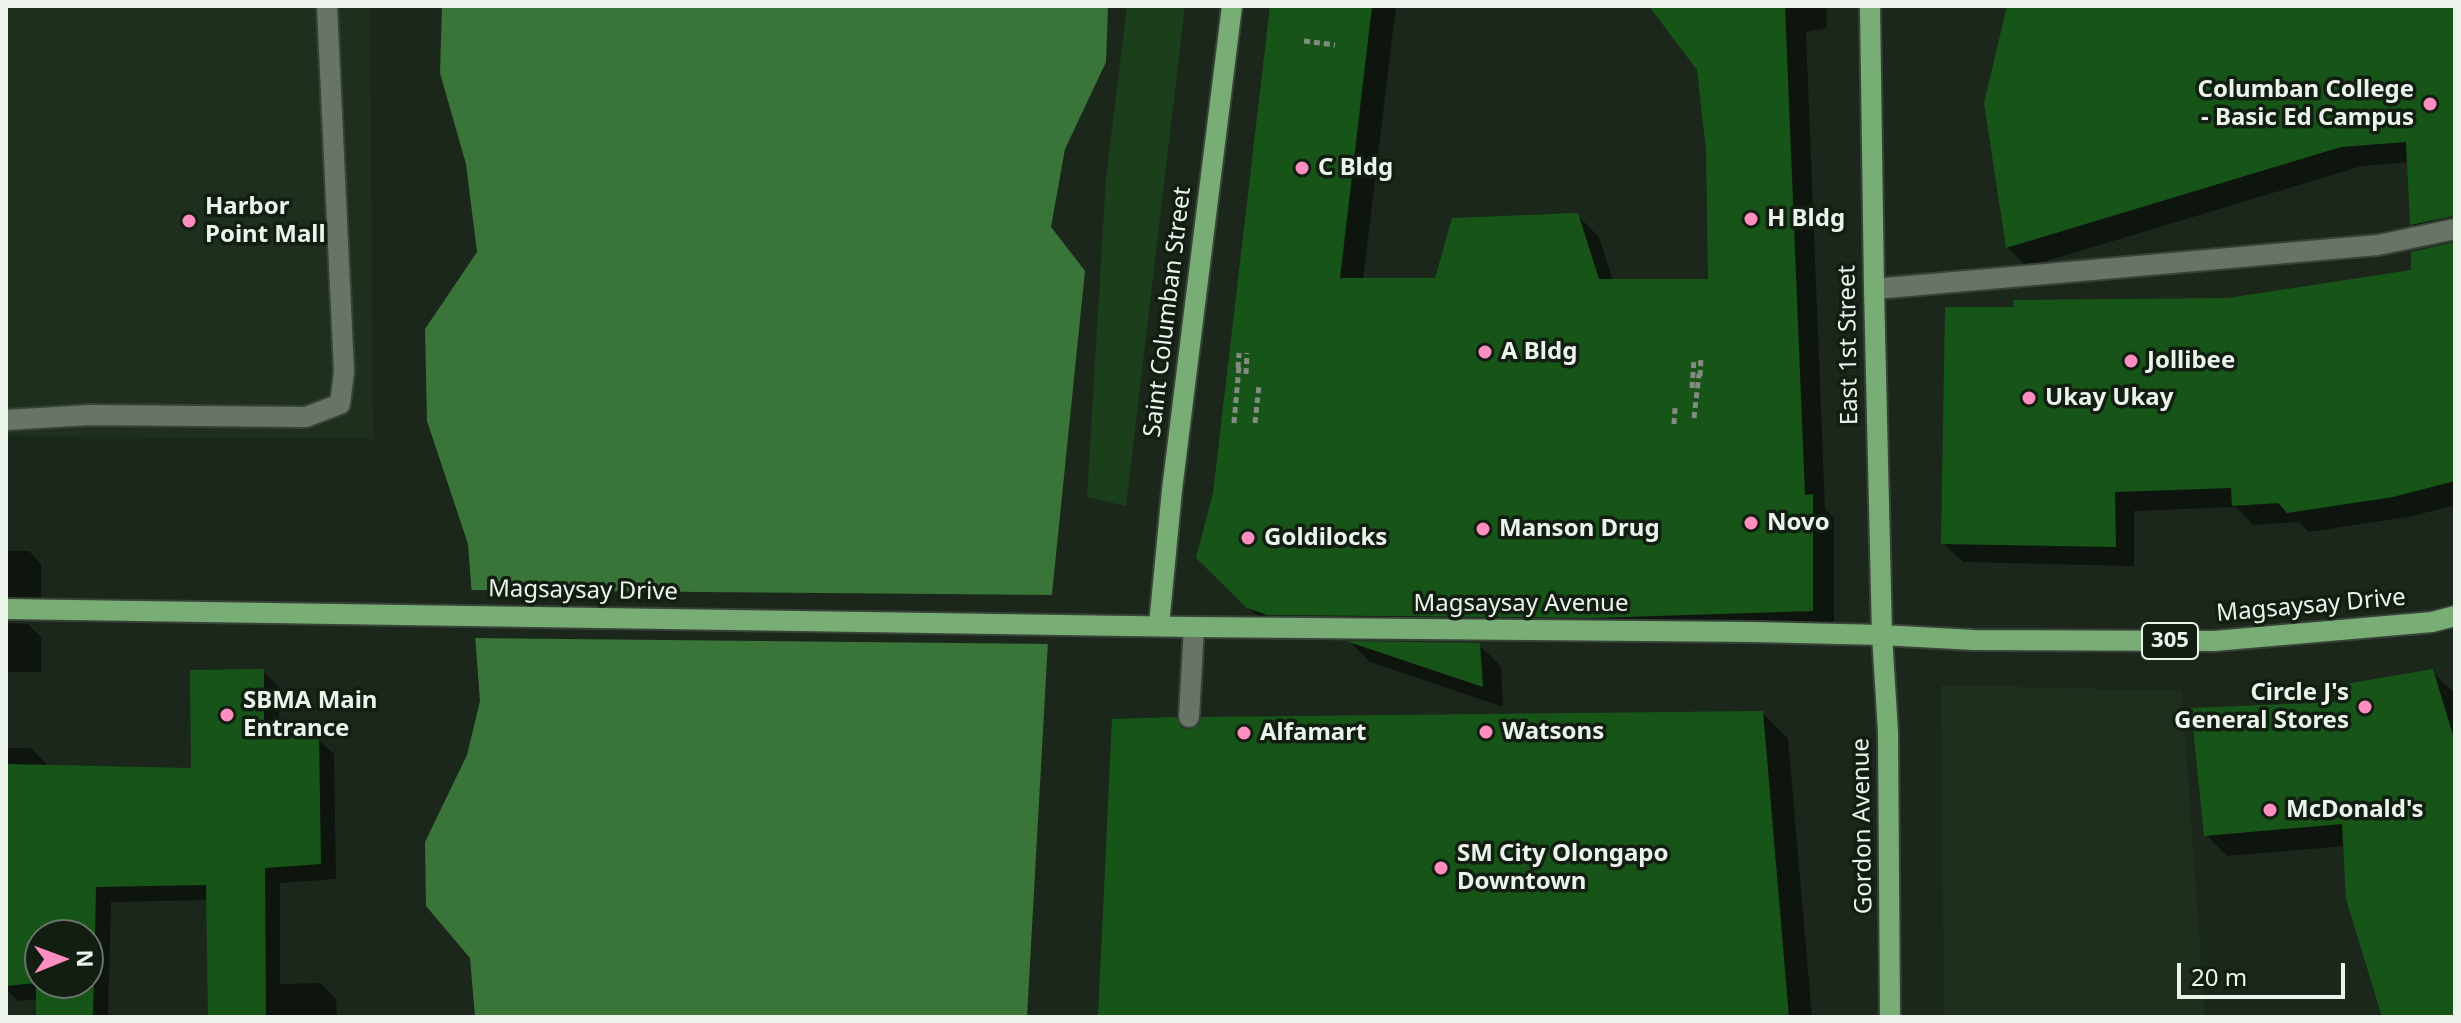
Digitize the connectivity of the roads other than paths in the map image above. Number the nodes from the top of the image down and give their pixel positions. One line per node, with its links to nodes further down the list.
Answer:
1 (327, 6): 6 (lane)
2 (1232, 6): 9 (main road, Saint Columban Street)
3 (1870, 6): 5 (main road, East 1st Street)
4 (2455, 229): 5 (lane)
5 (1874, 289): 11 (main road, East 1st Street)
6 (6, 420)
7 (6, 609): 9 (main road, Magsaysay Drive)
8 (2455, 616): 11 (main road, Magsaysay Drive / 305)
9 (1159, 625): 10 (main road, Magsaysay Avenue / 305)
10 (1194, 627): 11 (main road, Magsaysay Avenue / 305); 12 (lane)
11 (1882, 635): 13 (main road, Gordon Avenue)
12 (1189, 717)
13 (1890, 1017)

